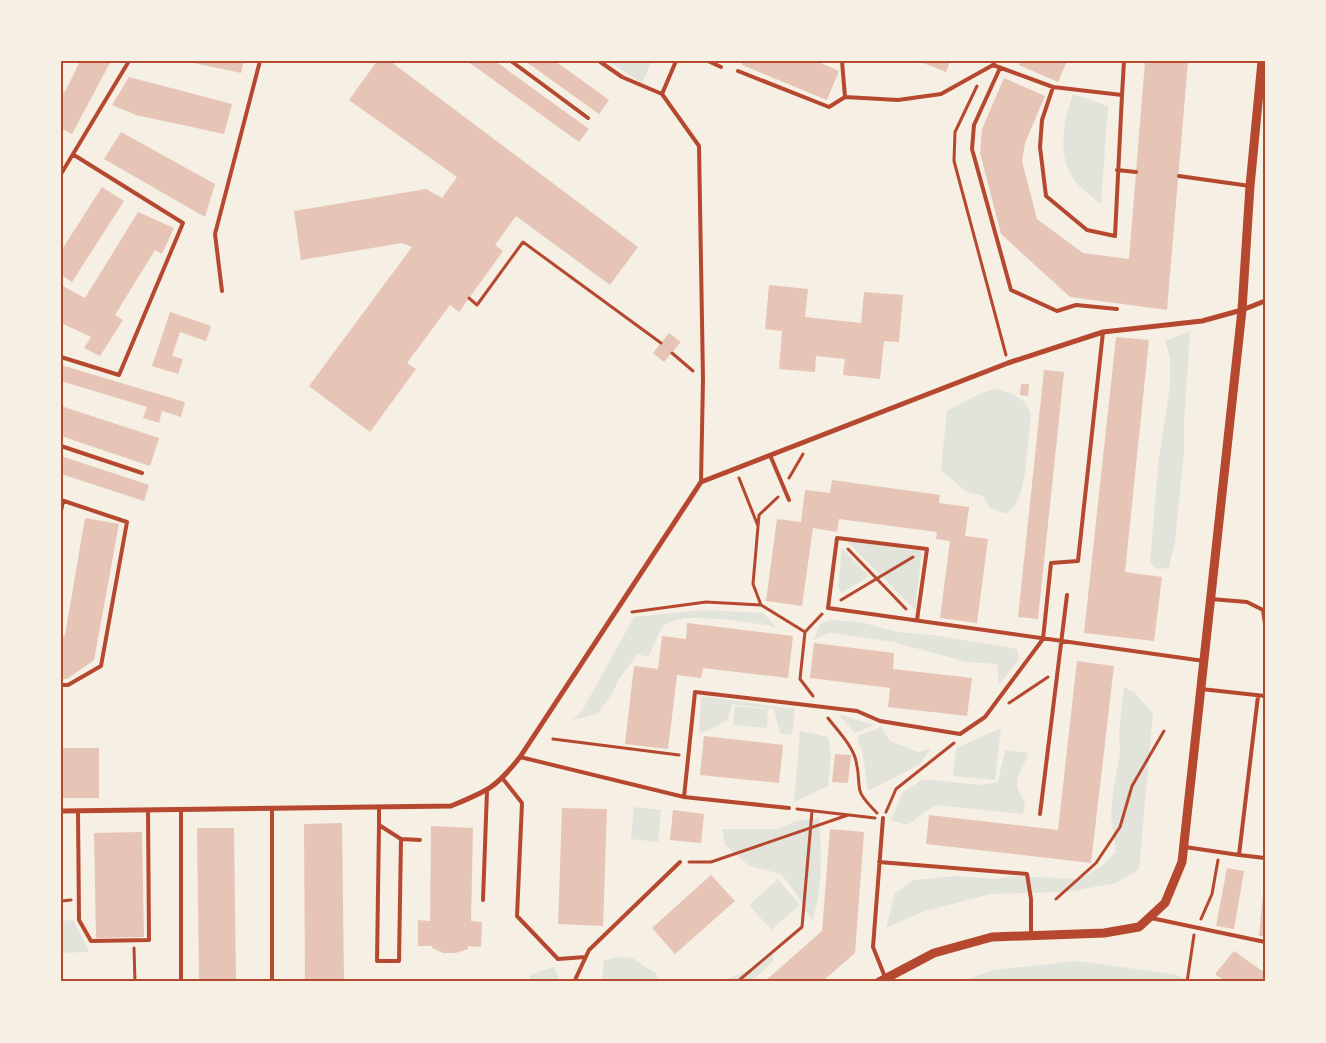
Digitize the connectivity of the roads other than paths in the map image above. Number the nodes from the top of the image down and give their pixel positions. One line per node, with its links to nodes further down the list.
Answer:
1 (129, 61): 19 (lane)
2 (260, 61): 25 (lane)
3 (511, 61): 18 (lane)
4 (599, 61): 15 (lane)
5 (676, 61): 15 (lane)
6 (708, 61): 11 (lane)
7 (842, 61): 17 (lane)
8 (1124, 61): 16 (lane)
9 (1262, 61): 24 (street)
10 (994, 63): 12 (lane); 17 (lane)
11 (721, 67)
12 (1000, 68): 14 (lane); 27 (lane)
13 (738, 70): 17 (lane)
14 (1053, 87): 16 (lane); 20 (lane)
15 (662, 94): 34 (lane)
16 (1122, 95): 20 (lane)
17 (845, 97)
18 (588, 118)
19 (74, 155): 22 (lane); 30 (lane)
20 (1117, 170): 21 (lane)
21 (1136, 172)
22 (61, 174)
23 (1180, 176): 24 (lane)
24 (1250, 186): 28 (street)
25 (222, 291)
26 (1265, 301): 28 (street)
27 (1117, 310)
28 (1242, 310): 29 (street); 39 (street)
29 (1103, 332): 32 (street); 42 (lane)
30 (61, 357)
31 (61, 446): 33 (lane)
32 (770, 455): 34 (street); 36 (lane)
33 (142, 473)
34 (701, 482): 49 (street)
35 (62, 500): 37 (lane); 45 (lane)
36 (789, 500)
37 (61, 511)
38 (1067, 595): 43 (lane)
39 (1211, 598): 41 (lane); 44 (street)
40 (917, 620): 40 (lane); 42 (lane)
41 (1265, 624)
42 (1043, 639): 43 (lane); 52 (lane)
43 (1062, 642): 44 (lane); 60 (lane)
44 (1204, 661): 46 (street)
45 (61, 685)
46 (1201, 689): 47 (lane); 65 (street)
47 (1258, 696): 48 (lane); 66 (lane)
48 (1265, 696)
49 (520, 757): 50 (street); 52 (lane)
50 (503, 779): 51 (street); 74 (lane)
51 (487, 791): 53 (street); 70 (lane)
52 (684, 797): 55 (lane)
53 (379, 807): 54 (street); 62 (lane)
54 (272, 808): 56 (street); 77 (lane)
55 (789, 808)
56 (181, 809): 58 (street); 76 (lane)
57 (78, 810): 58 (street); 58 (lane); 59 (street)
58 (148, 810)
59 (61, 811)
60 (1040, 814)
61 (883, 818): 69 (lane)
62 (379, 825): 63 (lane); 63 (lane)
63 (401, 839): 64 (lane)
64 (420, 840)
65 (1183, 847): 66 (lane); 71 (street)
66 (1239, 854): 67 (lane)
67 (1265, 858)
68 (680, 862): 74 (lane)
69 (880, 862): 72 (lane); 75 (lane)
70 (483, 900)
71 (1151, 918): 72 (street); 73 (lane)
72 (1031, 936): 75 (street)
73 (1265, 942)
74 (585, 957): 78 (lane)
75 (882, 979)
76 (181, 982)
77 (272, 982)
78 (574, 982)

